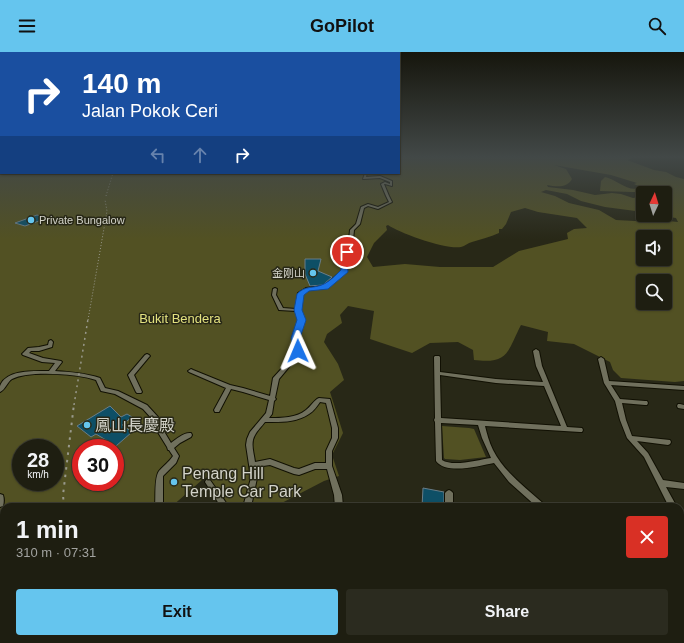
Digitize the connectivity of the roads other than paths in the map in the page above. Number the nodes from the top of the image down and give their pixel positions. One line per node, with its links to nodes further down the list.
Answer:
1 (382, 185): 3 (street)
2 (274, 289): 3 (street)
3 (298, 310): 18 (street)
4 (52, 342): 9 (street)
5 (536, 351): 13 (street)
6 (147, 356): 17 (street)
7 (437, 357): 11 (street)
8 (601, 359): 12 (street)
9 (51, 372): 16 (street); 30 (street)
10 (191, 372): 14 (street)
11 (437, 373): 13 (street); 23 (street)
12 (607, 383): 15 (street); 19 (street)
13 (546, 384): 25 (street)
14 (229, 388): 18 (street); 21 (street)
15 (684, 388)
16 (0, 390)
17 (139, 392)
18 (273, 399): 22 (street)
19 (618, 401): 20 (street); 28 (street)
20 (645, 403)
21 (217, 410)
22 (265, 420): 32 (street); 33 (street)
23 (437, 420): 24 (street); 31 (street)
24 (481, 424): 25 (street); 31 (street)
25 (565, 429): 26 (street)
26 (580, 430)
27 (189, 435): 30 (street)
28 (630, 438): 29 (street); 35 (street)
29 (668, 442)
30 (170, 448): 39 (street)
31 (494, 460): 44 (street)
32 (252, 465): 33 (street); 41 (street)
33 (329, 466): 42 (street)
34 (208, 482): 40 (street)
35 (660, 483): 36 (street); 45 (street)
36 (684, 486)
37 (449, 493): 43 (street)
38 (0, 496): 46 (street)
39 (159, 503)
40 (222, 503)
41 (247, 503)
42 (338, 503)
43 (449, 503)
44 (538, 503)
45 (671, 503)
46 (0, 504)

